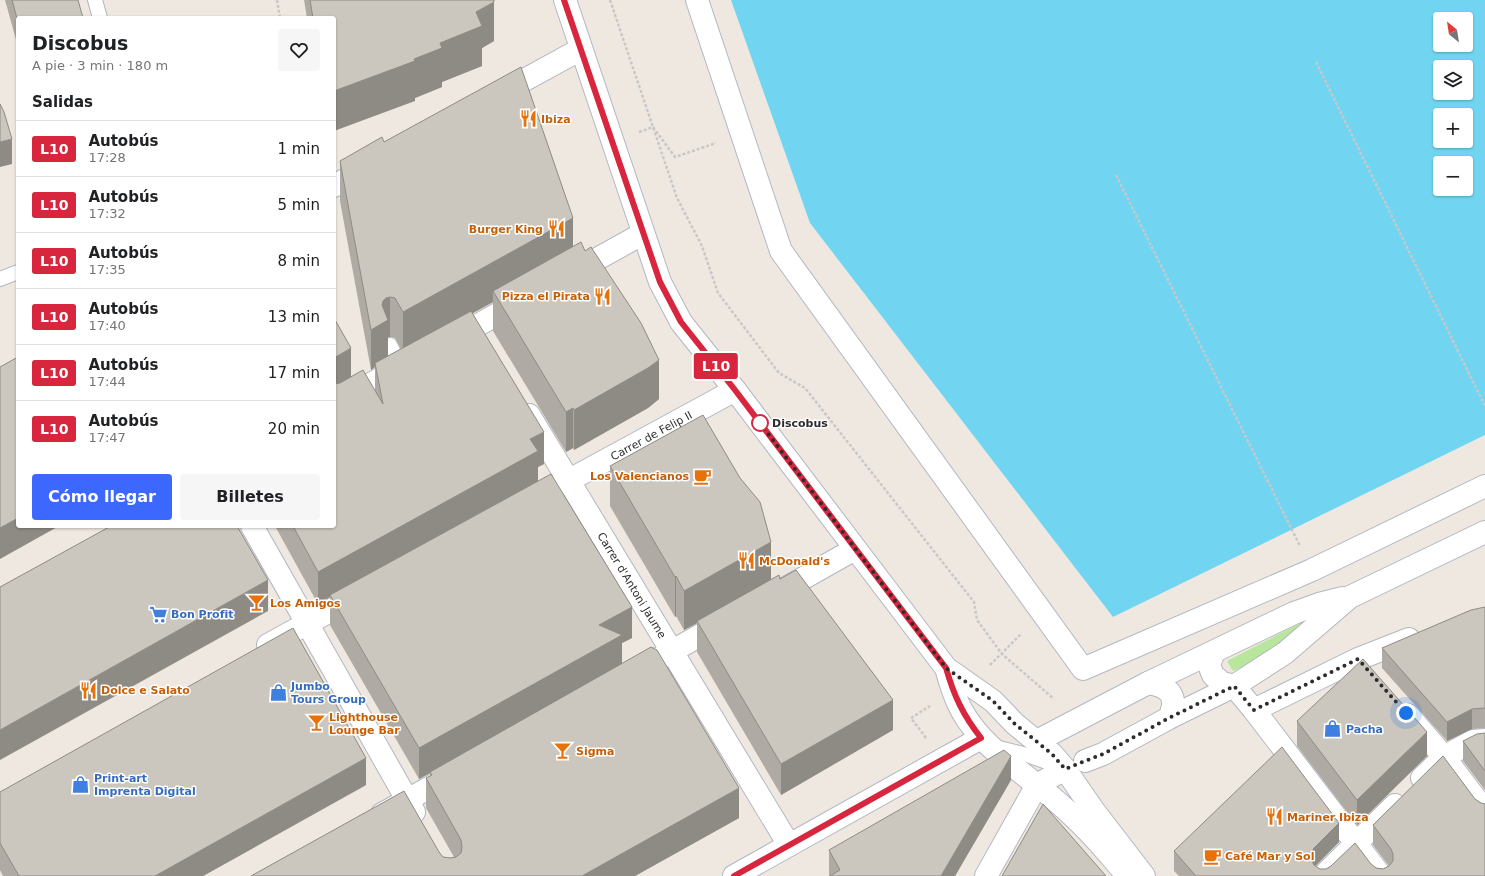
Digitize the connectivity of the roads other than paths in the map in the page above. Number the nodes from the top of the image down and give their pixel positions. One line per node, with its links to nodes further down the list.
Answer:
1 (95, 0): 4 (lane)
2 (564, 0): 5 (street)
3 (697, 0): 22 (street)
4 (99, 16)
5 (581, 49): 6 (street); 9 (street)
6 (483, 103)
7 (381, 160): 8 (street)
8 (336, 185)
9 (642, 234): 12 (street); 18 (street)
10 (16, 273): 11 (lane)
11 (0, 279)
12 (557, 281)
13 (536, 293): 14 (street)
14 (475, 326): 16 (street); 17 (street)
15 (390, 345): 17 (lane)
16 (487, 346)
17 (401, 367): 20 (street)
18 (735, 390): 21 (street, Carrer de Felip II); 26 (street)
19 (520, 400): 21 (street, Carrer d'Antoni Jaume)
20 (336, 403)
21 (568, 481): 23 (street, Carrer de Felip II); 33 (street, Carrer d'Antoni Jaume)
22 (1485, 486)
23 (513, 511)
24 (253, 528): 31 (street)
25 (1485, 532): 28 (street)
26 (855, 549): 29 (street); 37 (street)
27 (375, 586): 31 (street)
28 (1350, 596): 34 (street); 41 (street)
29 (760, 602)
30 (740, 614): 33 (street)
31 (307, 624): 35 (street); 54 (street)
32 (1429, 632): 36 (street)
33 (672, 652): 39 (street); 59 (street, Carrer d'Antoni Jaume)
34 (1214, 652): 40 (street); 41 (street)
35 (252, 654)
36 (1358, 659): 38 (street); 45 (street)
37 (946, 668): 43 (street); 44 (street)
38 (1373, 676)
39 (617, 682)
40 (1148, 683): 46 (street); 49 (street)
41 (1234, 686): 45 (street); 46 (street)
42 (1393, 699): 50 (street)
43 (993, 701): 44 (street); 49 (street)
44 (962, 710): 48 (street)
45 (1254, 710): 58 (street)
46 (1169, 718): 51 (street)
47 (1485, 740): 50 (street)
48 (984, 741): 51 (lane); 53 (street); 59 (street)
49 (1037, 741): 51 (street)
50 (1444, 757): 55 (street); 58 (street)
51 (1075, 765): 53 (street); 63 (street)
52 (468, 766): 54 (street)
53 (1037, 785): 61 (street); 62 (street)
54 (407, 800): 56 (street); 57 (street)
55 (1485, 811)
56 (367, 822)
57 (423, 828)
58 (1355, 843): 64 (street); 65 (street)
59 (789, 845): 60 (street)
60 (734, 876)
61 (986, 876)
62 (1128, 876)
63 (1144, 876)
64 (1323, 876)
65 (1381, 876)

